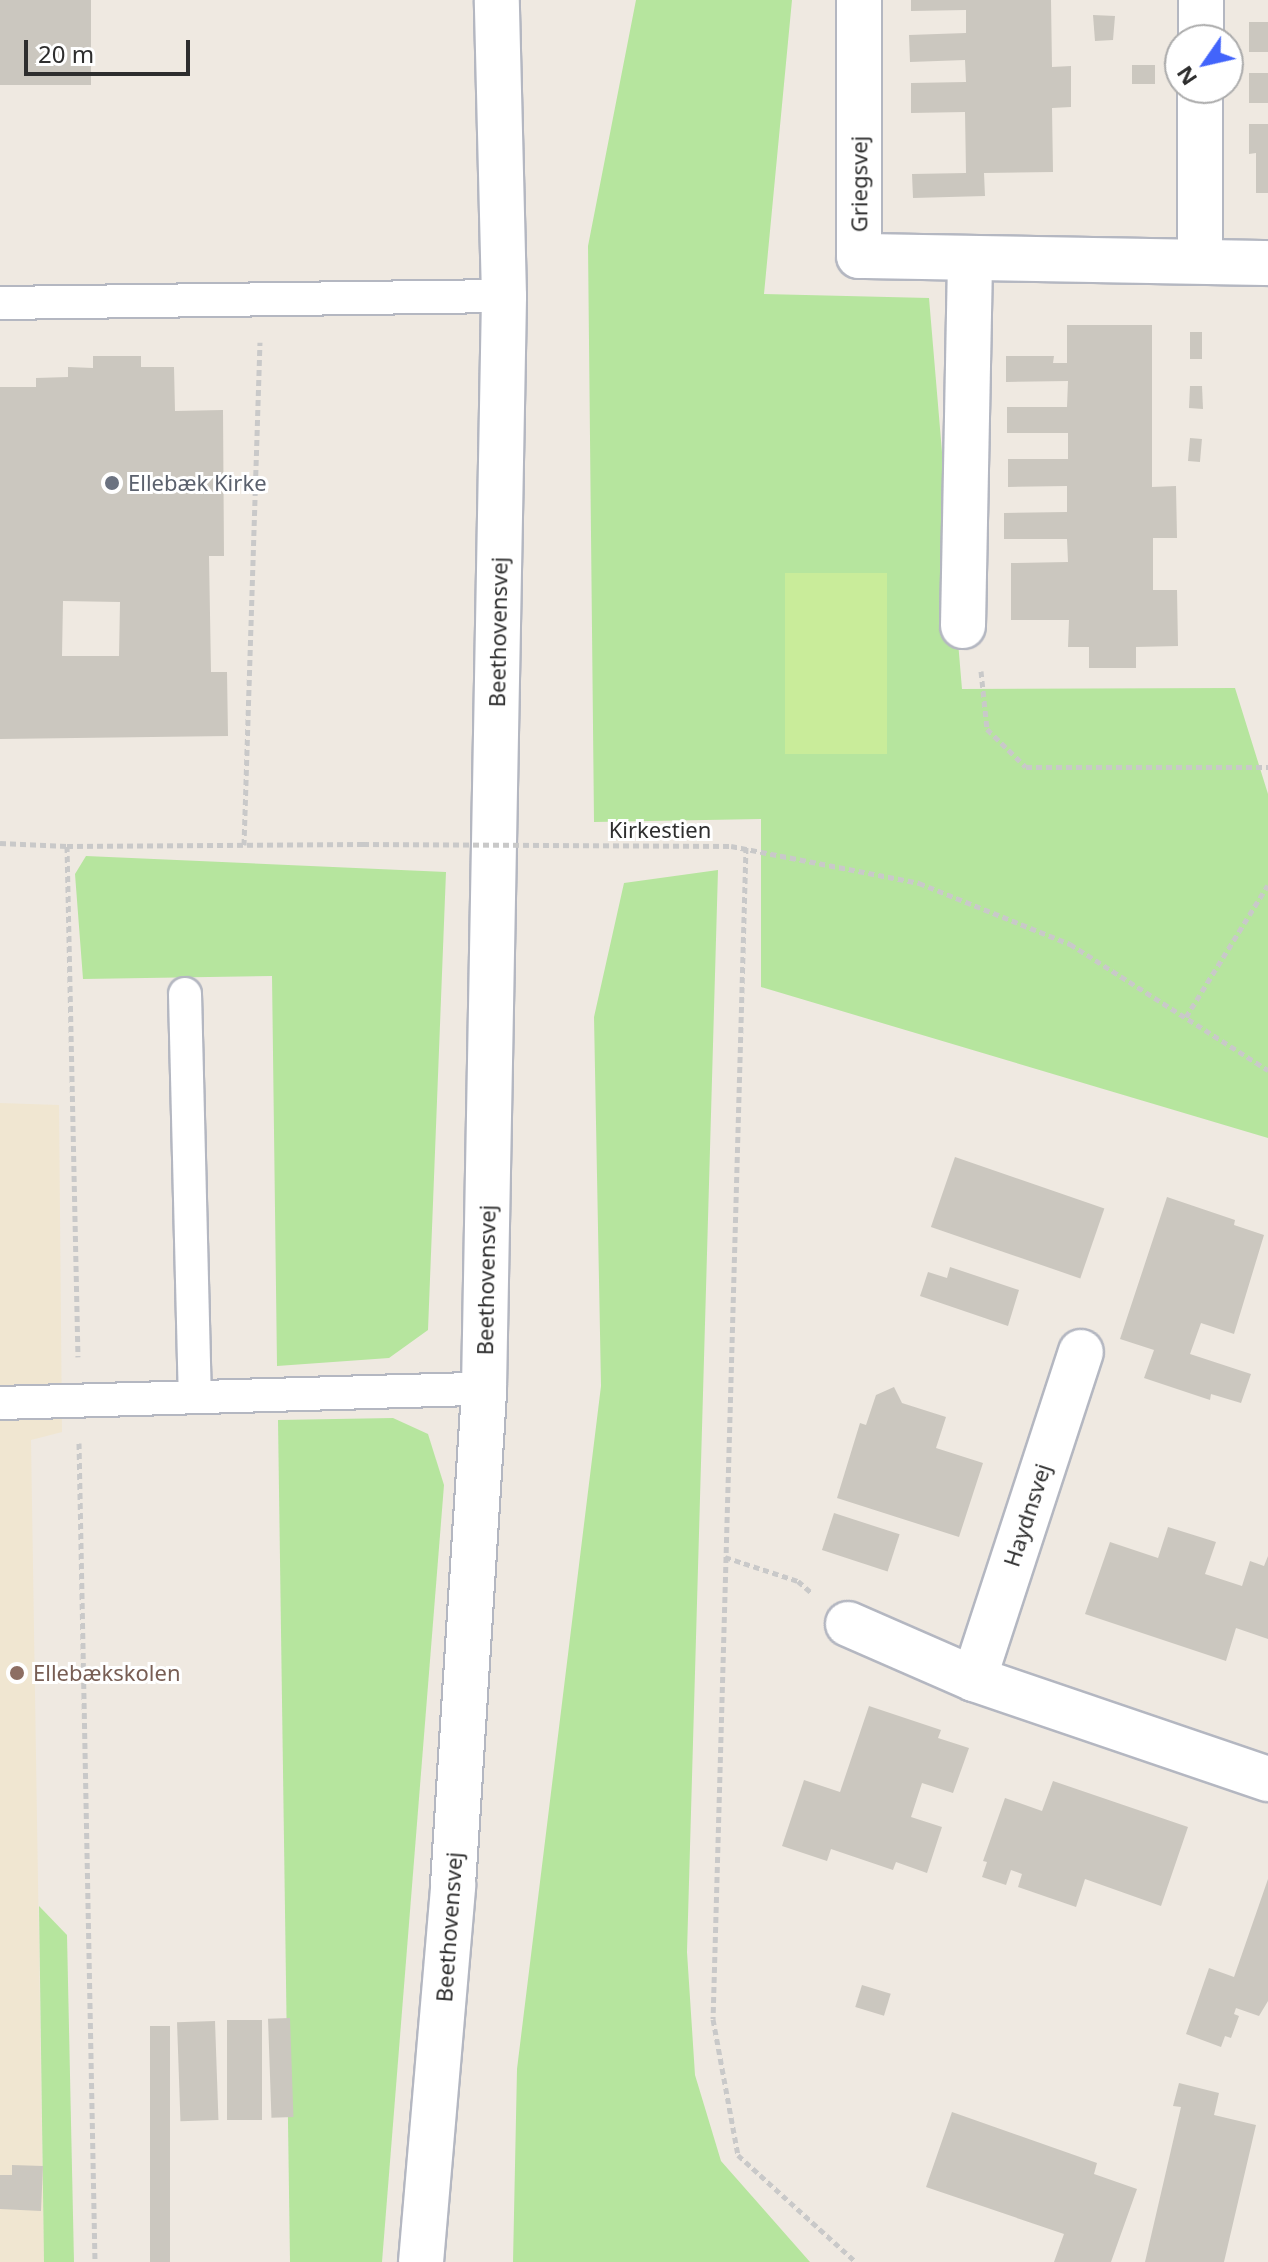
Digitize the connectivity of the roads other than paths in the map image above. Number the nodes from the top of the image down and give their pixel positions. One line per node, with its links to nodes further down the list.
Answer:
1 (497, 0): 9 (street, Beethovensvej)
2 (859, 0): 6 (street, Griegsvej)
3 (1201, 0): 4 (street)
4 (1201, 24)
5 (1200, 104): 7 (street)
6 (970, 258): 7 (street, Griegsvej); 11 (street)
7 (1200, 261): 8 (street, Griegsvej)
8 (1268, 263)
9 (504, 296): 10 (lane); 14 (street, Beethovensvej)
10 (0, 303)
11 (963, 626)
12 (185, 994): 15 (lane)
13 (1081, 1352): 18 (street, Haydnsvej)
14 (484, 1389): 15 (lane); 20 (street, Beethovensvej)
15 (195, 1397): 16 (lane)
16 (0, 1403)
17 (848, 1624): 18 (street)
18 (974, 1679): 19 (street)
19 (1268, 1779)
20 (421, 2262)

